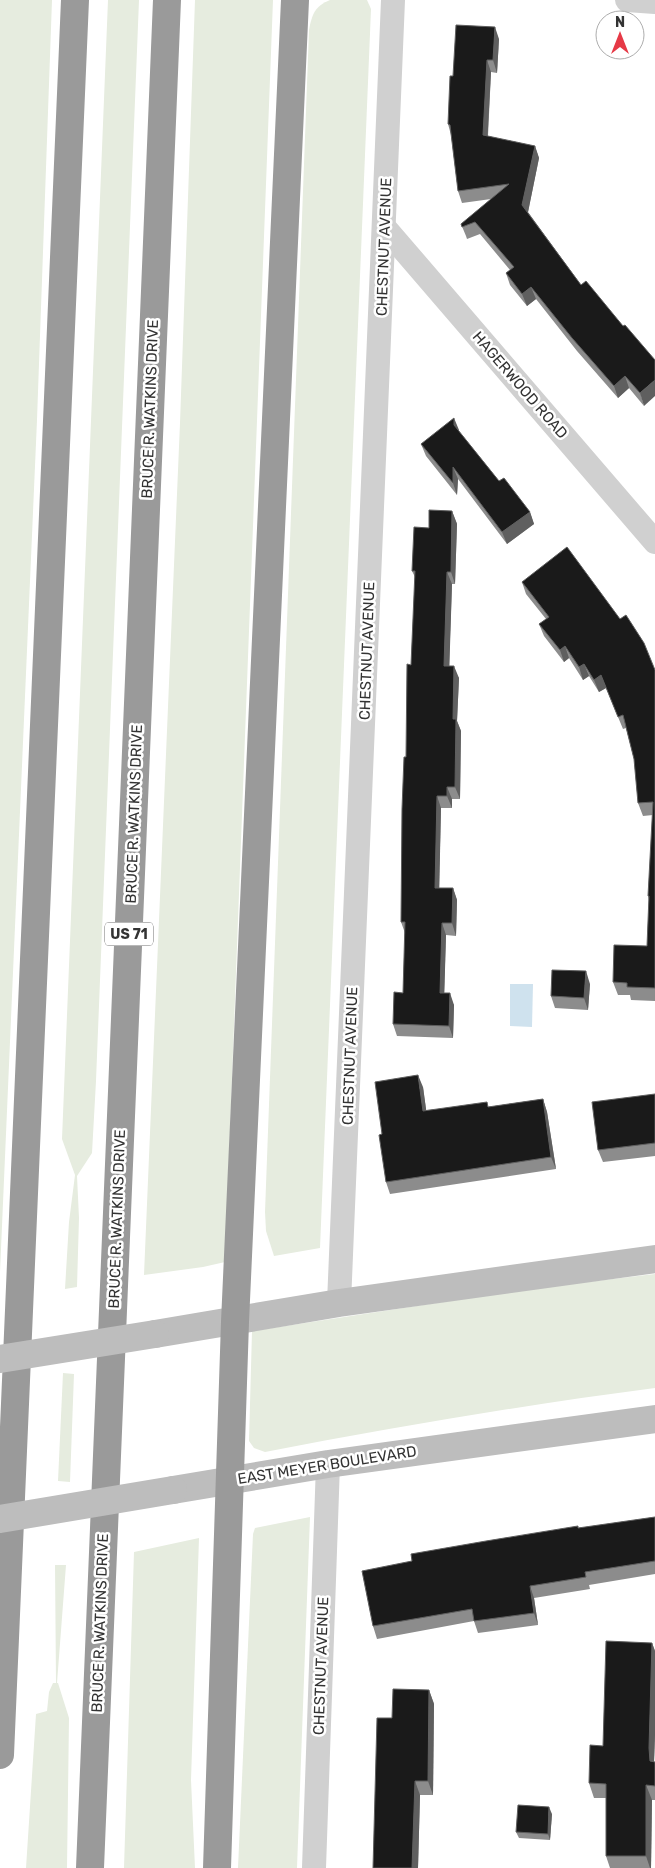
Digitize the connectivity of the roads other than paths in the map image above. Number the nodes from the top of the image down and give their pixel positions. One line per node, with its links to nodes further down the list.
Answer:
1 (75, 0): 17 (highway)
2 (167, 0): 18 (highway, BRUCE R. WATKINS DRIVE / US 71)
3 (295, 0): 11 (highway)
4 (393, 0): 7 (street, CHESTNUT AVENUE)
5 (626, 0): 6 (street)
6 (655, 2)
7 (385, 228): 8 (street, HAGERWOOD ROAD); 10 (street, CHESTNUT AVENUE)
8 (655, 542)
9 (655, 1258): 10 (main road)
10 (339, 1303): 11 (main road)
11 (235, 1322): 12 (main road, bridge); 15 (highway)
12 (0, 1359)
13 (655, 1419): 14 (main road, EAST MEYER BOULEVARD)
14 (328, 1464): 15 (main road, EAST MEYER BOULEVARD); 20 (street, CHESTNUT AVENUE)
15 (228, 1480): 16 (main road, EAST MEYER BOULEVARD, bridge); 19 (highway)
16 (0, 1519)
17 (0, 1755)
18 (90, 1868)
19 (216, 1868)
20 (314, 1868)

